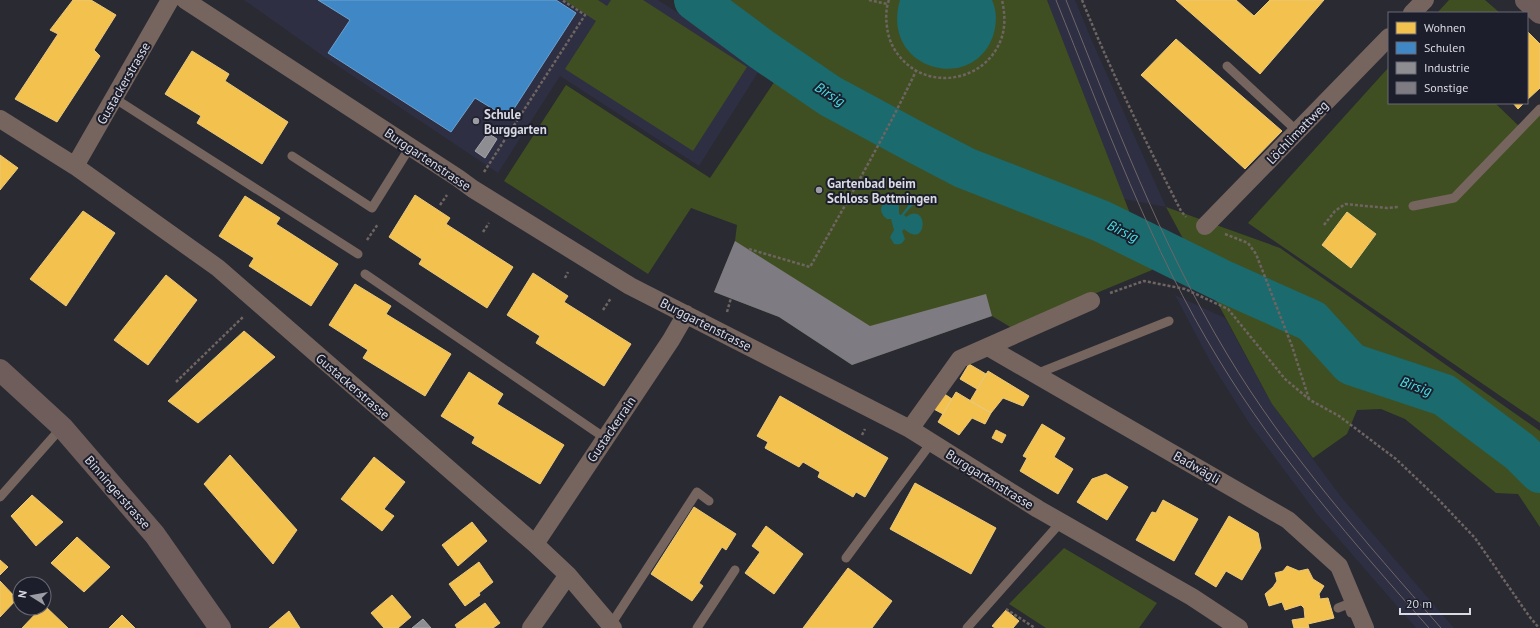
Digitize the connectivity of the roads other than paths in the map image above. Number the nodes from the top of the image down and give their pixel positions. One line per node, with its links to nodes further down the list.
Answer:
1 (170, 0): 9 (street, Gustackerstrasse)
2 (185, 0): 13 (street, Burggartenstrasse)
3 (1425, 0): 5 (street)
4 (1526, 0): 6 (main road)
5 (1413, 12)
6 (1540, 13)
7 (1388, 38): 12 (street, Löchlimattweg)
8 (1228, 66): 12 (lane)
9 (114, 98): 15 (street, Gustackerstrasse); 18 (lane)
10 (1540, 109): 16 (lane)
11 (0, 119): 15 (street, Gustackerstrasse)
12 (1297, 131): 17 (street, Löchlimattweg)
13 (410, 147): 14 (lane); 21 (street, Burggartenstrasse)
14 (292, 156)
15 (75, 166): 33 (street, Gustackerstrasse)
16 (1413, 206)
17 (1205, 226)
18 (358, 254)
19 (365, 274): 28 (lane)
20 (1091, 301): 23 (street)
21 (686, 314): 27 (street, Burggartenstrasse); 28 (street, Gustackerrain)
22 (1169, 321): 25 (lane)
23 (988, 346): 25 (street, Badwägli); 27 (street)
24 (0, 370): 26 (main road, Binningerstrasse)
25 (1036, 374): 45 (street, Badwägli)
26 (62, 428): 30 (lane); 39 (main road, Binningerstrasse)
27 (910, 429): 29 (street, Burggartenstrasse)
28 (605, 438): 33 (street, Gustackerrain)
29 (931, 443): 32 (street, Burggartenstrasse); 34 (lane)
30 (0, 497)
31 (709, 501): 38 (lane)
32 (1061, 522): 42 (lane); 43 (street, Burggartenstrasse)
33 (535, 544): 36 (street, Gustackerstrasse)
34 (846, 558)
35 (735, 570): 41 (lane)
36 (568, 575): 38 (street, Gustackerstrasse); 40 (street)
37 (1338, 608): 44 (lane)
38 (611, 627)
39 (220, 628)
40 (531, 628)
41 (697, 628)
42 (967, 628)
43 (1239, 628)
44 (1356, 628)
45 (1365, 628)

